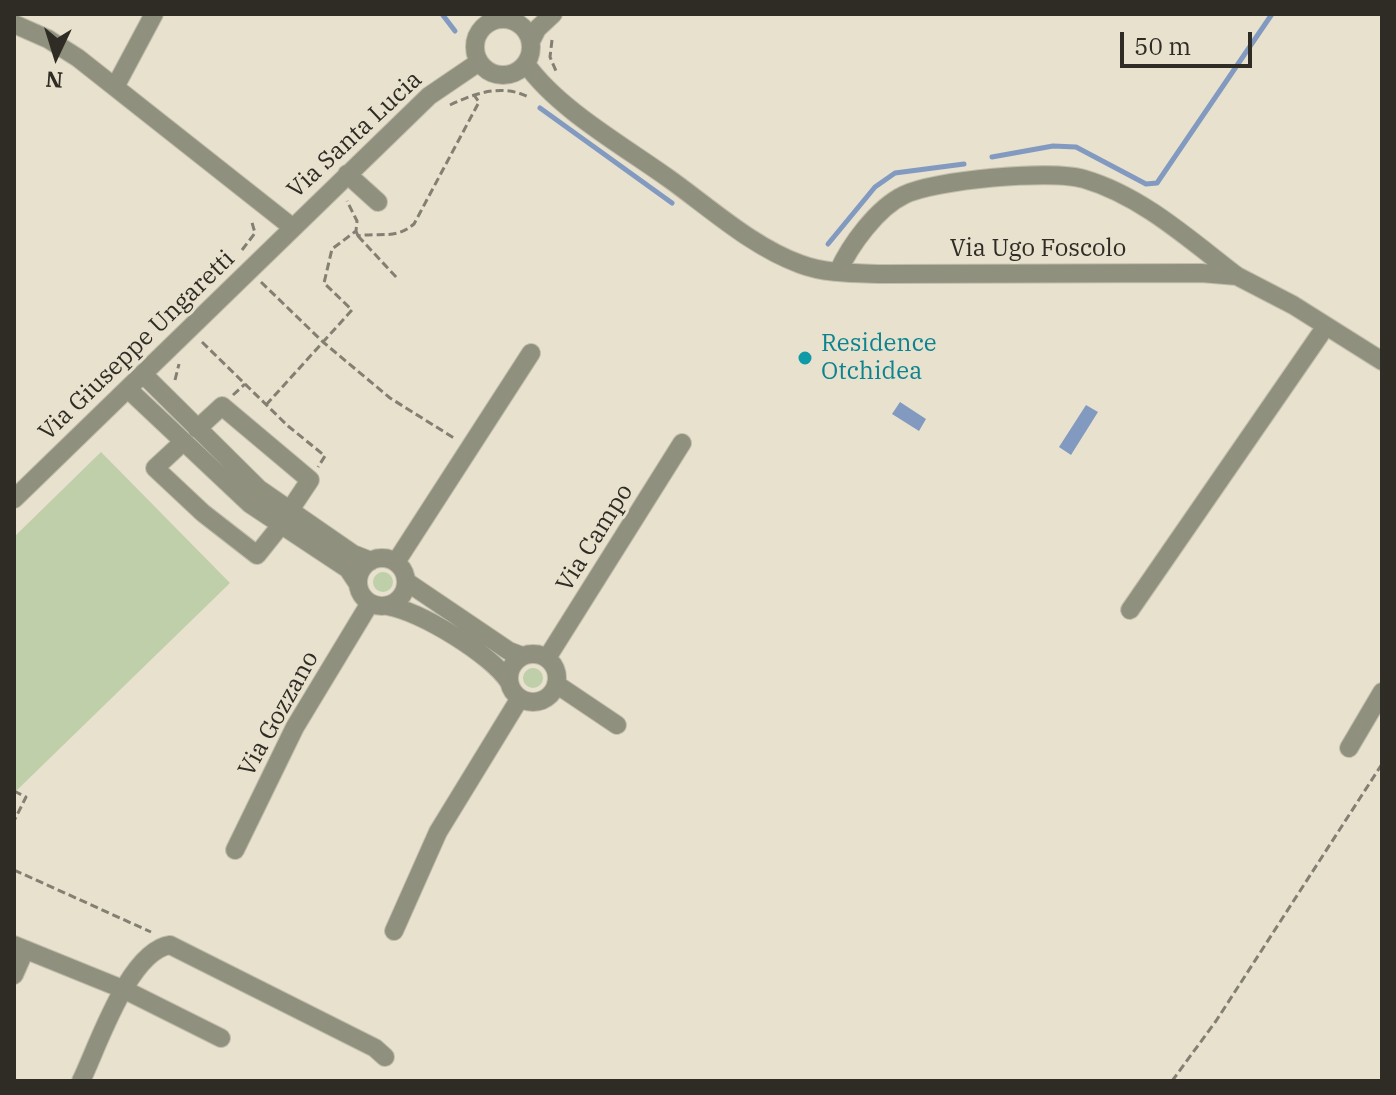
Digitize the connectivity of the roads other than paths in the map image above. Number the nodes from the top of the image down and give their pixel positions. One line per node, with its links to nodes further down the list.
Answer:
1 (154, 14): 9 (street)
2 (553, 14): 6 (street)
3 (514, 16): 4 (street); 6 (street)
4 (478, 20): 7 (street)
5 (14, 24): 9 (street, Via Santa Lucia)
6 (531, 41): 8 (street)
7 (479, 62): 8 (street); 10 (street, Via Santa Lucia)
8 (526, 64): 13 (street, Via Ugo Foscolo)
9 (115, 87): 12 (street, Via Santa Lucia)
10 (347, 174): 11 (street); 12 (street, Via Santa Lucia)
11 (378, 202)
12 (292, 227): 18 (street, Via Giuseppe Ungaretti)
13 (838, 272): 14 (street, Via Ugo Foscolo); 14 (street, Via Ugo Foscolo)
14 (1237, 276): 15 (street, Via Ugo Foscolo)
15 (1326, 326): 17 (street, Via Ugo Foscolo); 30 (street)
16 (531, 353): 26 (street)
17 (1382, 361)
18 (144, 375): 19 (street, Via Giuseppe Ungaretti); 20 (street)
19 (129, 390): 21 (street); 23 (street, Via Giuseppe Ungaretti)
20 (197, 429): 24 (street); 24 (street)
21 (183, 442): 24 (street); 24 (street)
22 (682, 443): 32 (street, Via Campo)
23 (14, 499)
24 (286, 518): 25 (street); 28 (street)
25 (371, 561): 26 (street); 28 (street)
26 (396, 562): 27 (street)
27 (407, 582): 29 (street); 31 (street)
28 (358, 584): 29 (street)
29 (379, 604): 33 (street); 39 (street, Via Gozzano)
30 (1130, 610)
31 (522, 656): 32 (street); 33 (street)
32 (547, 658): 34 (street)
33 (509, 682): 36 (street)
34 (556, 684): 36 (street); 37 (street)
35 (1382, 692): 38 (street)
36 (520, 698): 40 (street)
37 (617, 725)
38 (1349, 748)
39 (235, 850)
40 (394, 931)
41 (20, 948): 42 (street); 43 (street)
42 (14, 975)
43 (125, 990): 44 (street); 45 (street); 46 (street)
44 (221, 1038)
45 (385, 1057)
46 (81, 1081)

